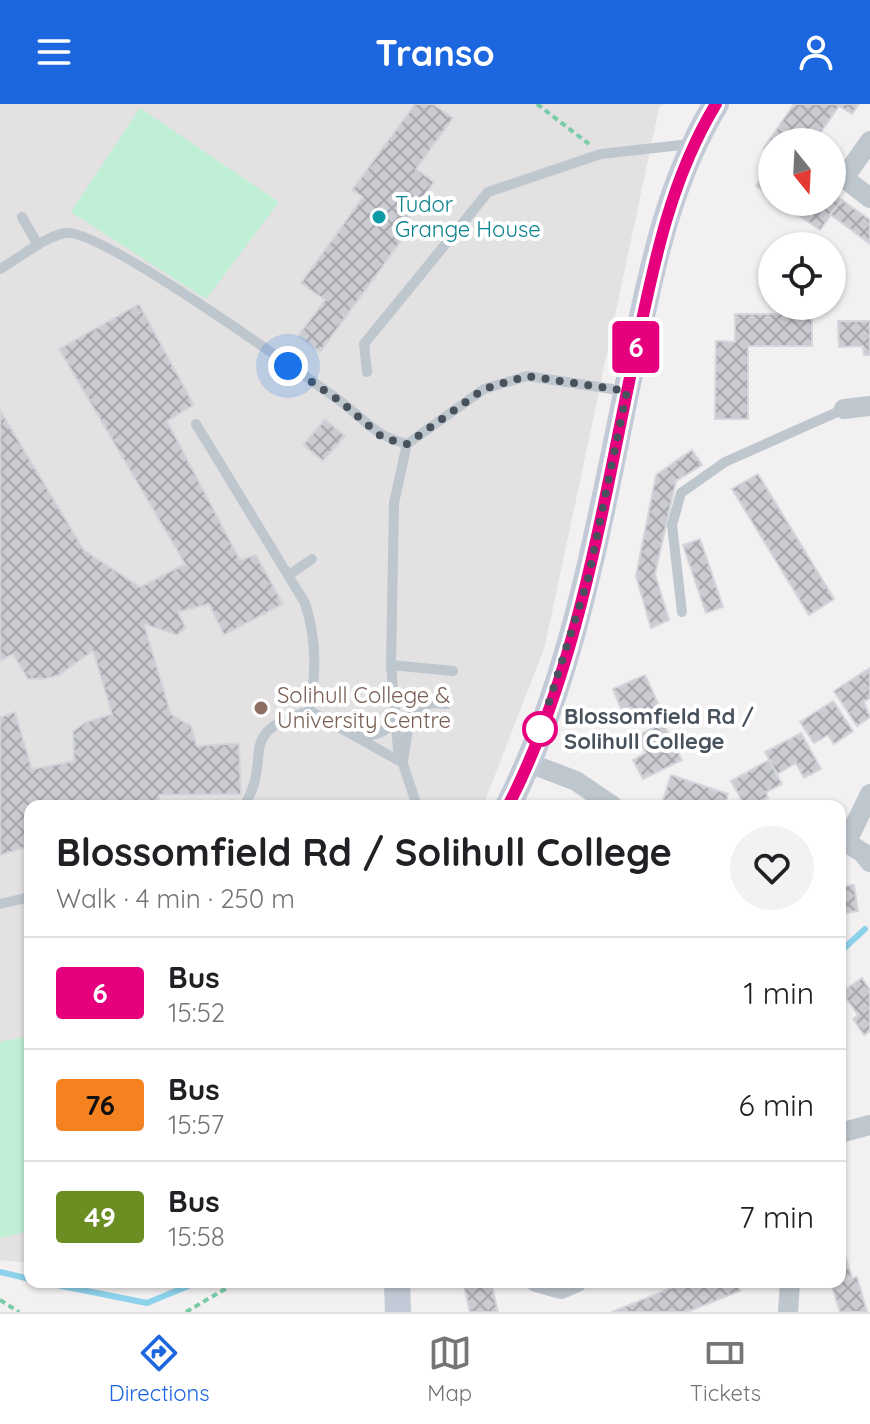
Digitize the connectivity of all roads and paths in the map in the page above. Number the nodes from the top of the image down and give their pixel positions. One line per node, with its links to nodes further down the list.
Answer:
1 (537, 104): 5 (path)
2 (716, 104): 4 (main road)
3 (870, 141): 6 (street)
4 (692, 144): 5 (lane); 11 (main road)
5 (601, 154): 10 (lane)
6 (870, 198)
7 (22, 217): 8 (lane)
8 (38, 245): 9 (lane); 15 (lane)
9 (0, 269)
10 (367, 372)
11 (627, 391): 15 (lane); 26 (main road)
12 (870, 406): 13 (street)
13 (844, 409): 18 (lane)
14 (196, 424): 17 (lane)
15 (407, 444): 19 (lane)
16 (312, 559): 17 (lane)
17 (289, 575): 22 (lane)
18 (682, 612)
19 (391, 665): 20 (lane); 23 (lane)
20 (453, 671)
21 (447, 704): 25 (lane)
22 (310, 711): 24 (lane); 28 (lane)
23 (395, 720): 24 (lane); 25 (lane)
24 (349, 734): 25 (lane)
25 (403, 763): 29 (lane)
26 (529, 763): 30 (main road); 31 (street)
27 (870, 794): 32 (street)
28 (248, 800)
29 (415, 800)
30 (511, 800)
31 (604, 800)
32 (846, 836)
33 (846, 842): 34 (street)
34 (870, 862)
35 (24, 898): 36 (lane)
36 (0, 904)
37 (870, 1125): 38 (street)
38 (846, 1131)
39 (227, 1288): 44 (path)
40 (397, 1288): 45 (main road)
41 (790, 1288): 46 (street)
42 (0, 1300): 43 (path)
43 (19, 1312)
44 (186, 1312)
45 (398, 1312)
46 (788, 1312)

